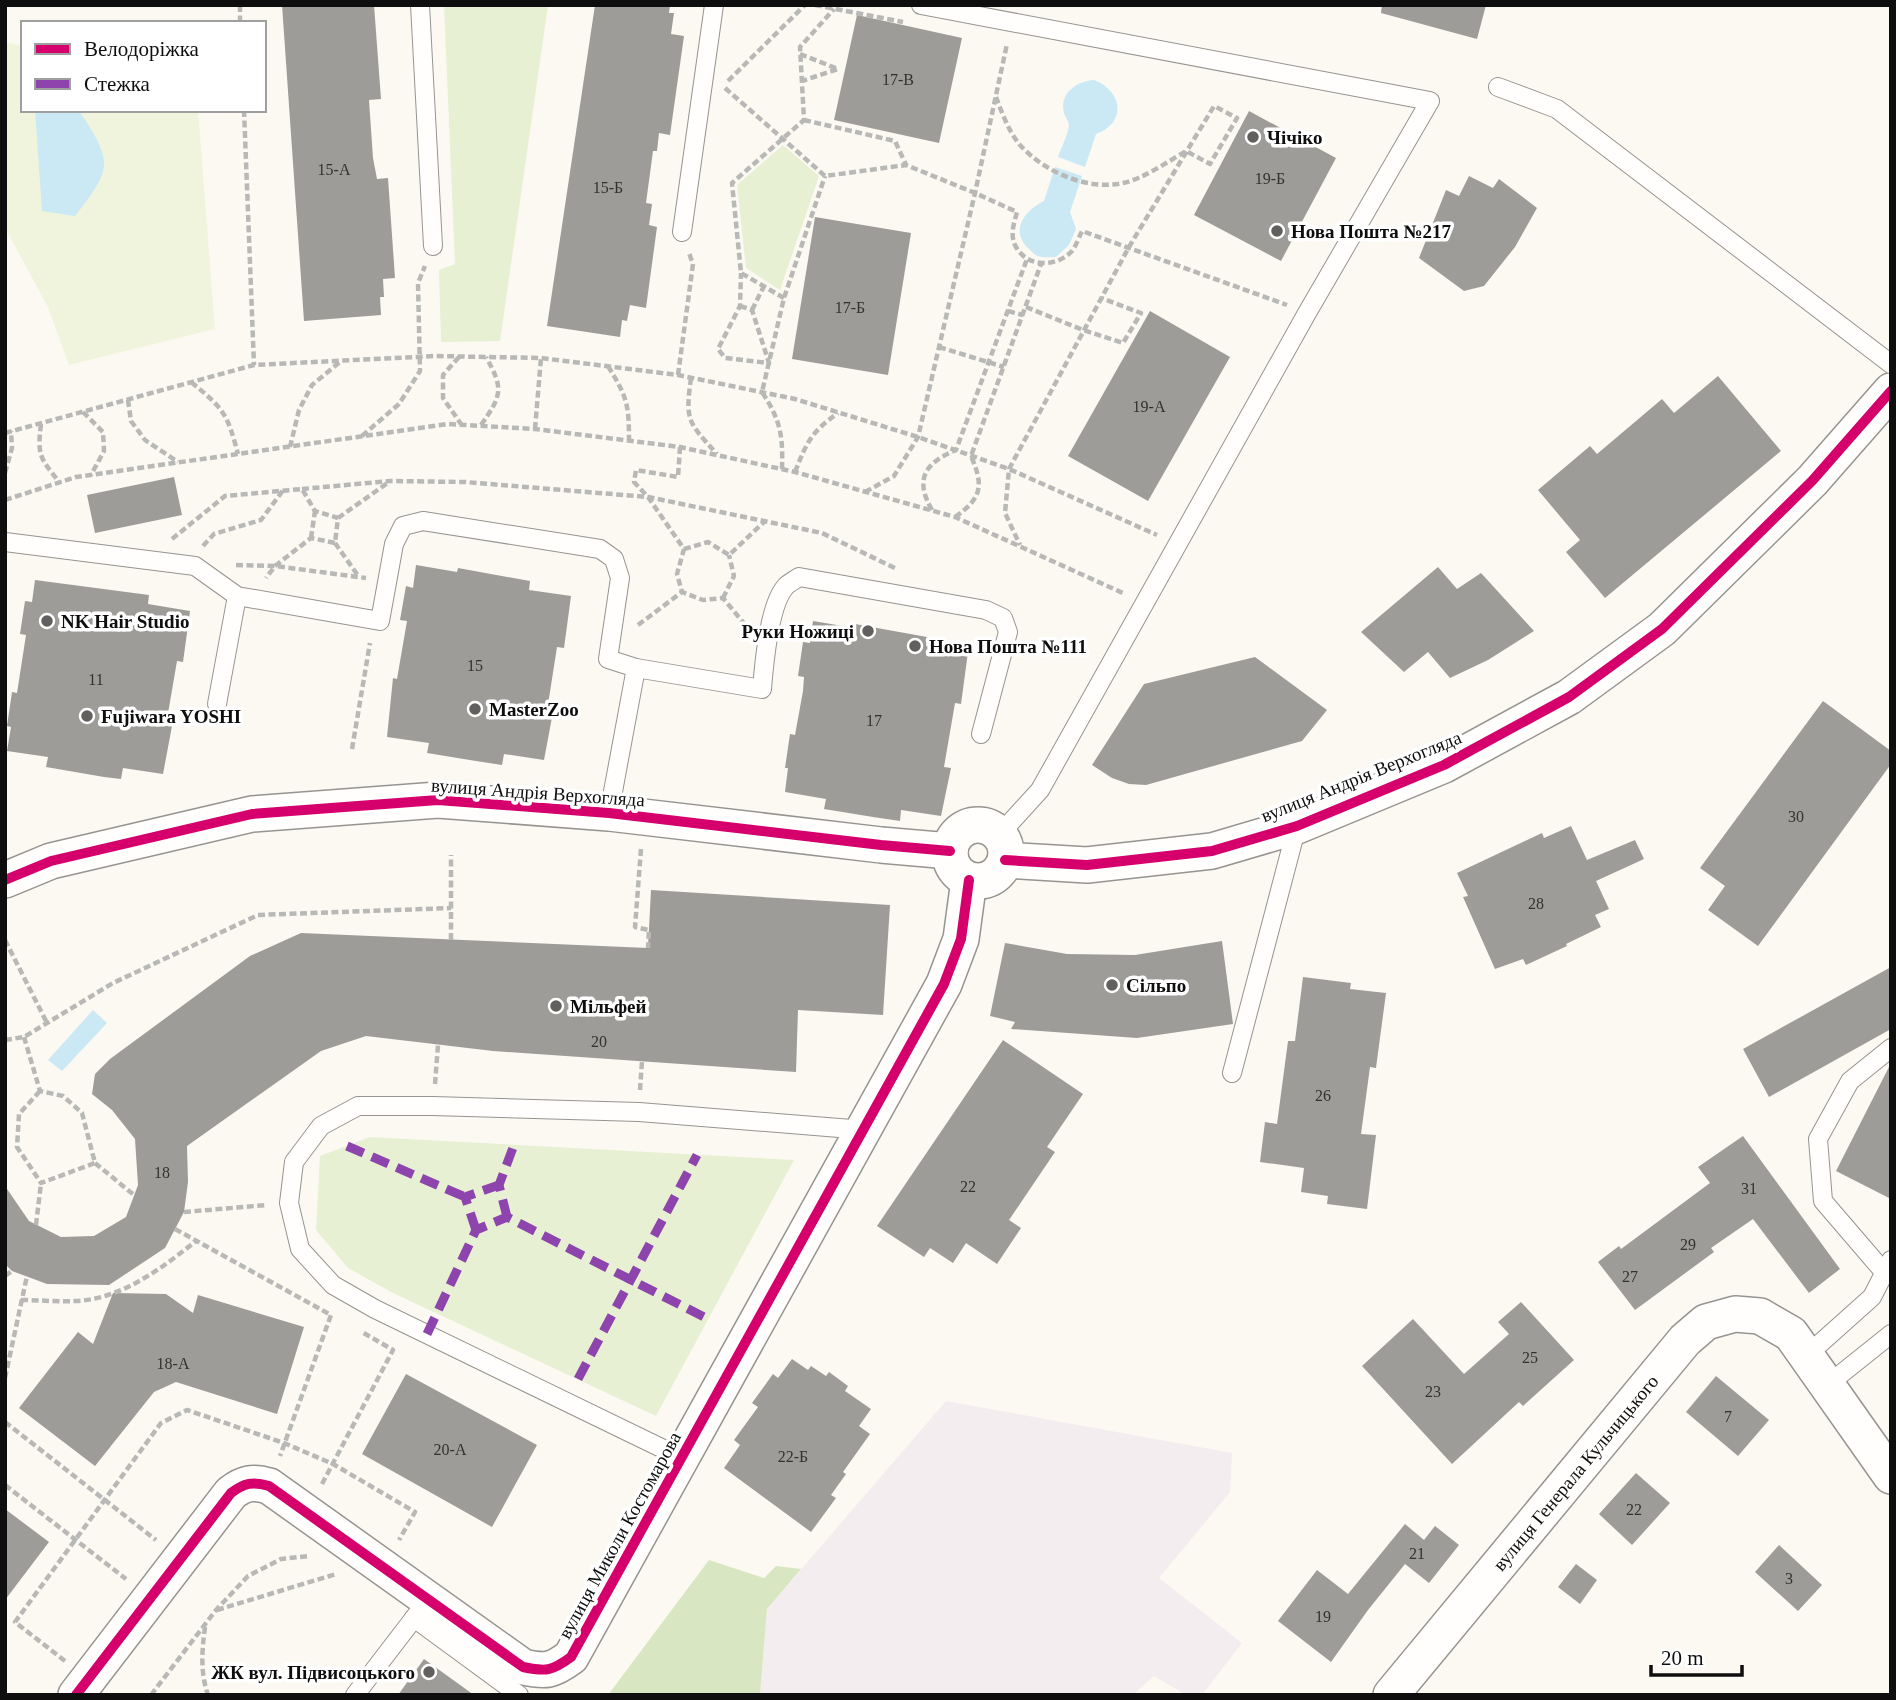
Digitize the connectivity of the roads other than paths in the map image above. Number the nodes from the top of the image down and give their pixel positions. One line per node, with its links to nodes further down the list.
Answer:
1 (420, 5): 6 (lane)
2 (714, 5): 5 (lane)
3 (921, 5): 16 (lane)
4 (1498, 87): 7 (lane)
5 (682, 232)
6 (433, 246)
7 (1891, 364)
8 (1891, 391): 15 (street, вулиця Андрія Верхогляда)
9 (5, 542): 10 (lane)
10 (244, 597): 11 (lane); 12 (lane)
11 (636, 668): 13 (lane); 14 (lane)
12 (217, 704)
13 (981, 734)
14 (609, 813): 17 (street, вулиця Андрія Верхогляда); 18 (street, вулиця Андрія Верхогляда)
15 (1297, 826): 16 (street, вулиця Андрія Верхогляда); 21 (lane)
16 (1002, 848): 17 (street); 19 (street)
17 (950, 851): 19 (street)
18 (5, 880)
19 (969, 880): 22 (street, вулиця Миколи Костомарова)
20 (1891, 1048): 23 (lane)
21 (1232, 1073)
22 (864, 1130): 27 (street, вулиця Миколи Костомарова); 27 (lane)
23 (1887, 1266): 25 (lane)
24 (1891, 1334): 26 (lane)
25 (1798, 1345): 26 (street); 33 (street, вулиця Генерала Кульчицького)
26 (1826, 1386): 28 (street)
27 (682, 1458): 29 (street, вулиця Миколи Костомарова)
28 (1891, 1476)
29 (421, 1609): 30 (street, вулиця Миколи Костомарова); 31 (lane); 32 (lane)
30 (76, 1695)
31 (355, 1695)
32 (519, 1695)
33 (1391, 1695)

